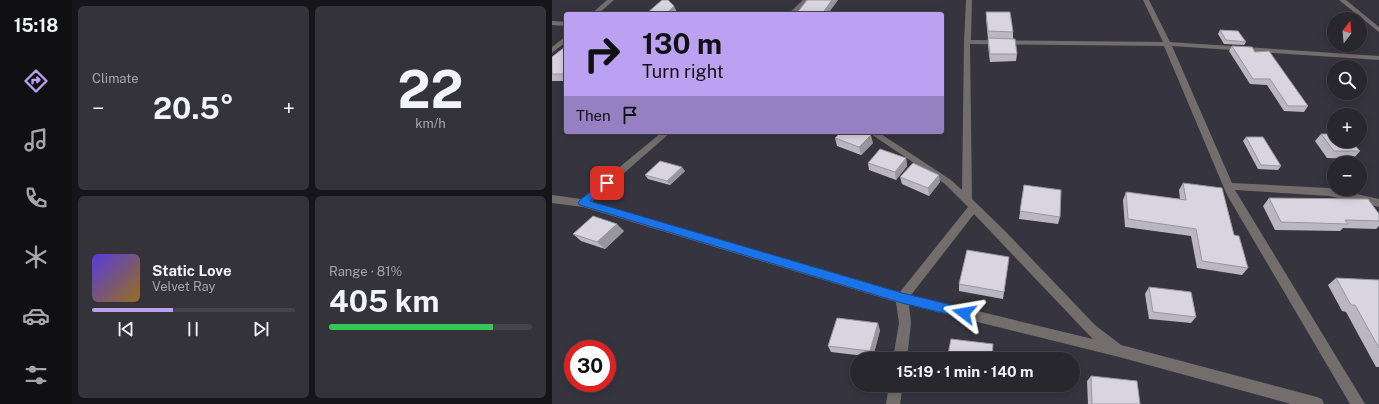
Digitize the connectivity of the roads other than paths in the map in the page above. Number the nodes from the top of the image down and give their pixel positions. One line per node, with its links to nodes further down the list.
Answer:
1 (611, 0): 6 (street)
2 (807, 0): 7 (street)
3 (969, 0): 12 (street)
4 (1146, 0): 13 (street)
5 (1342, 0): 10 (street)
6 (596, 12)
7 (793, 12)
8 (552, 23): 9 (street)
9 (564, 24)
10 (1379, 30)
11 (564, 40): 14 (street)
12 (967, 42): 13 (street); 22 (street)
13 (1167, 44): 15 (street); 18 (street)
14 (552, 51)
15 (1379, 58)
16 (665, 134): 20 (street)
17 (875, 134): 22 (street)
18 (1228, 186): 21 (street); 29 (street)
19 (552, 199): 20 (street)
20 (583, 203): 23 (street)
21 (1379, 203)
22 (970, 204): 23 (street); 24 (street)
23 (902, 298): 24 (street); 25 (street)
24 (1119, 351): 28 (street)
25 (901, 352)
26 (895, 392): 27 (street)
27 (893, 404)
28 (1317, 404)
29 (1358, 404)

